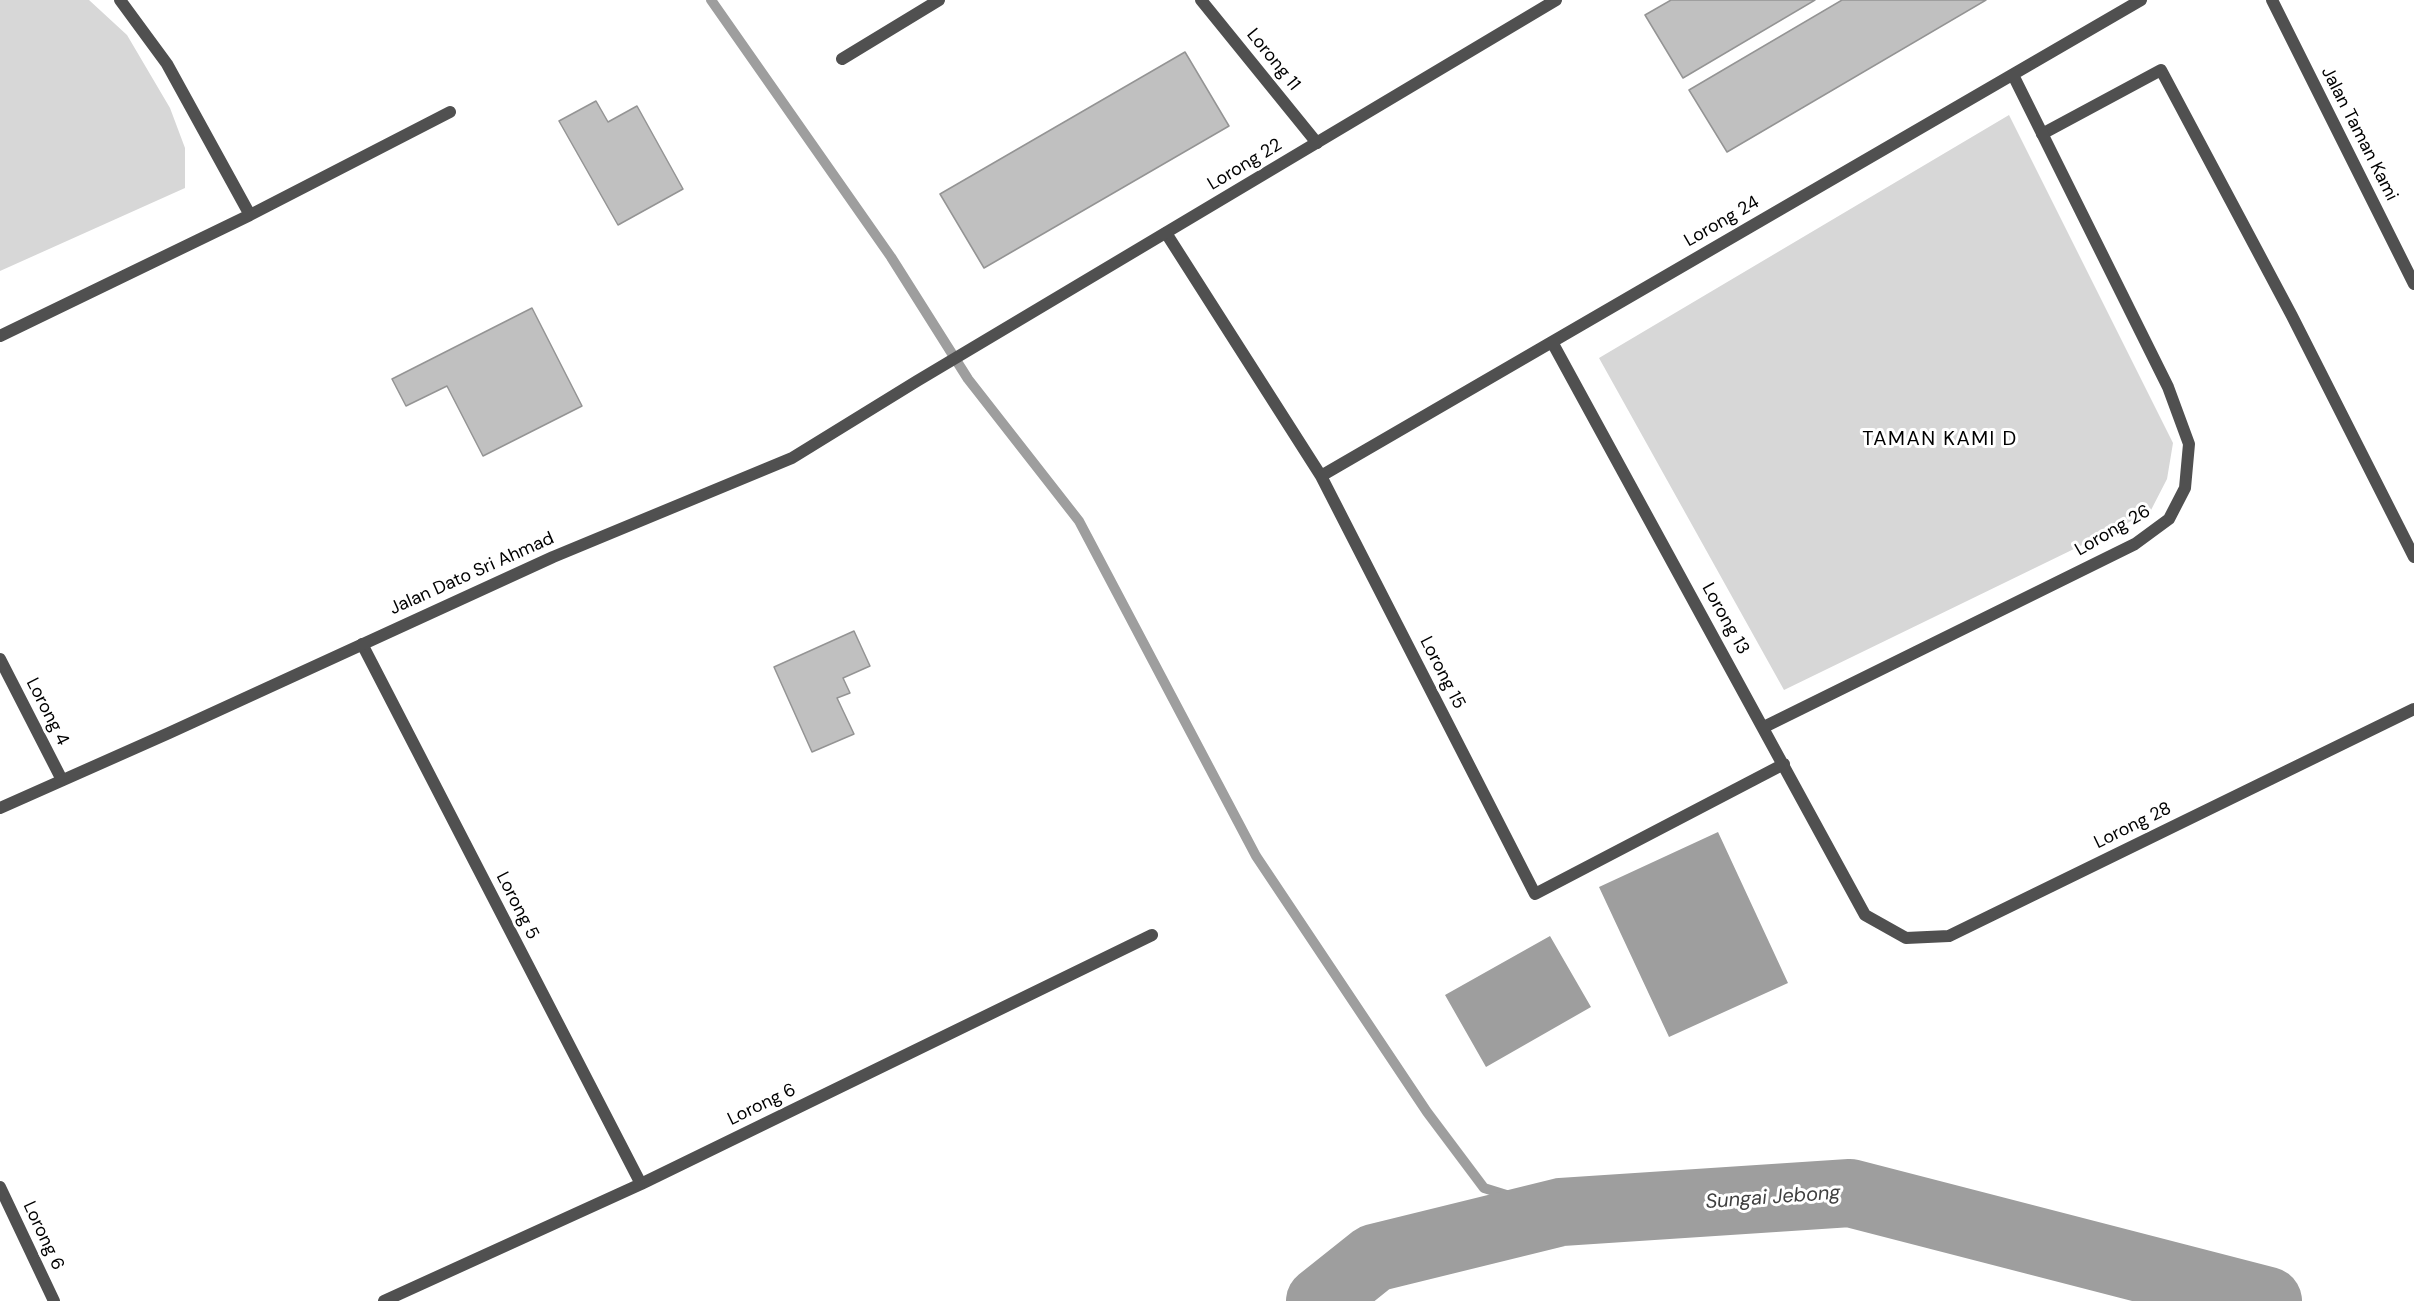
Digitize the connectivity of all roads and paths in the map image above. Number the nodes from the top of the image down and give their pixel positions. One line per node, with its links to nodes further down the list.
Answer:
1 (120, 0): 12 (street)
2 (939, 0): 7 (street)
3 (1201, 0): 11 (street, Lorong 11)
4 (1556, 0): 11 (street, Lorong 22)
5 (2141, 0): 8 (street, Lorong 24)
6 (2272, 0): 14 (street, Jalan Taman Kami)
7 (842, 59)
8 (2013, 75): 10 (street, Lorong 26); 16 (street, Lorong 24)
9 (450, 112): 12 (street)
10 (2042, 134): 19 (street); 23 (street, Lorong 26)
11 (1317, 143): 13 (street, Lorong 22)
12 (250, 215): 15 (street)
13 (1166, 233): 17 (street, Lorong 22); 18 (street, Lorong 15)
14 (2414, 284)
15 (0, 336)
16 (1552, 342): 18 (street, Lorong 24); 23 (street, Lorong 13)
17 (952, 361): 20 (street, Jalan Dato Sri Ahmad)
18 (1321, 476): 24 (street, Lorong 15)
19 (2414, 557)
20 (362, 644): 25 (street, Jalan Dato Sri Ahmad); 29 (street, Lorong 5)
21 (0, 659): 25 (street, Lorong 4)
22 (2414, 709): 27 (street, Lorong 28)
23 (1764, 727): 24 (street, Lorong 13)
24 (1784, 764): 27 (street, Lorong 13)
25 (62, 780): 26 (street, Jalan Dato Sri Ahmad)
26 (0, 808)
27 (1865, 915)
28 (1152, 935): 29 (street, Lorong 6)
29 (640, 1184): 32 (street, Lorong 6)
30 (0, 1187): 31 (street, Lorong 6)
31 (54, 1301)
32 (384, 1301)

